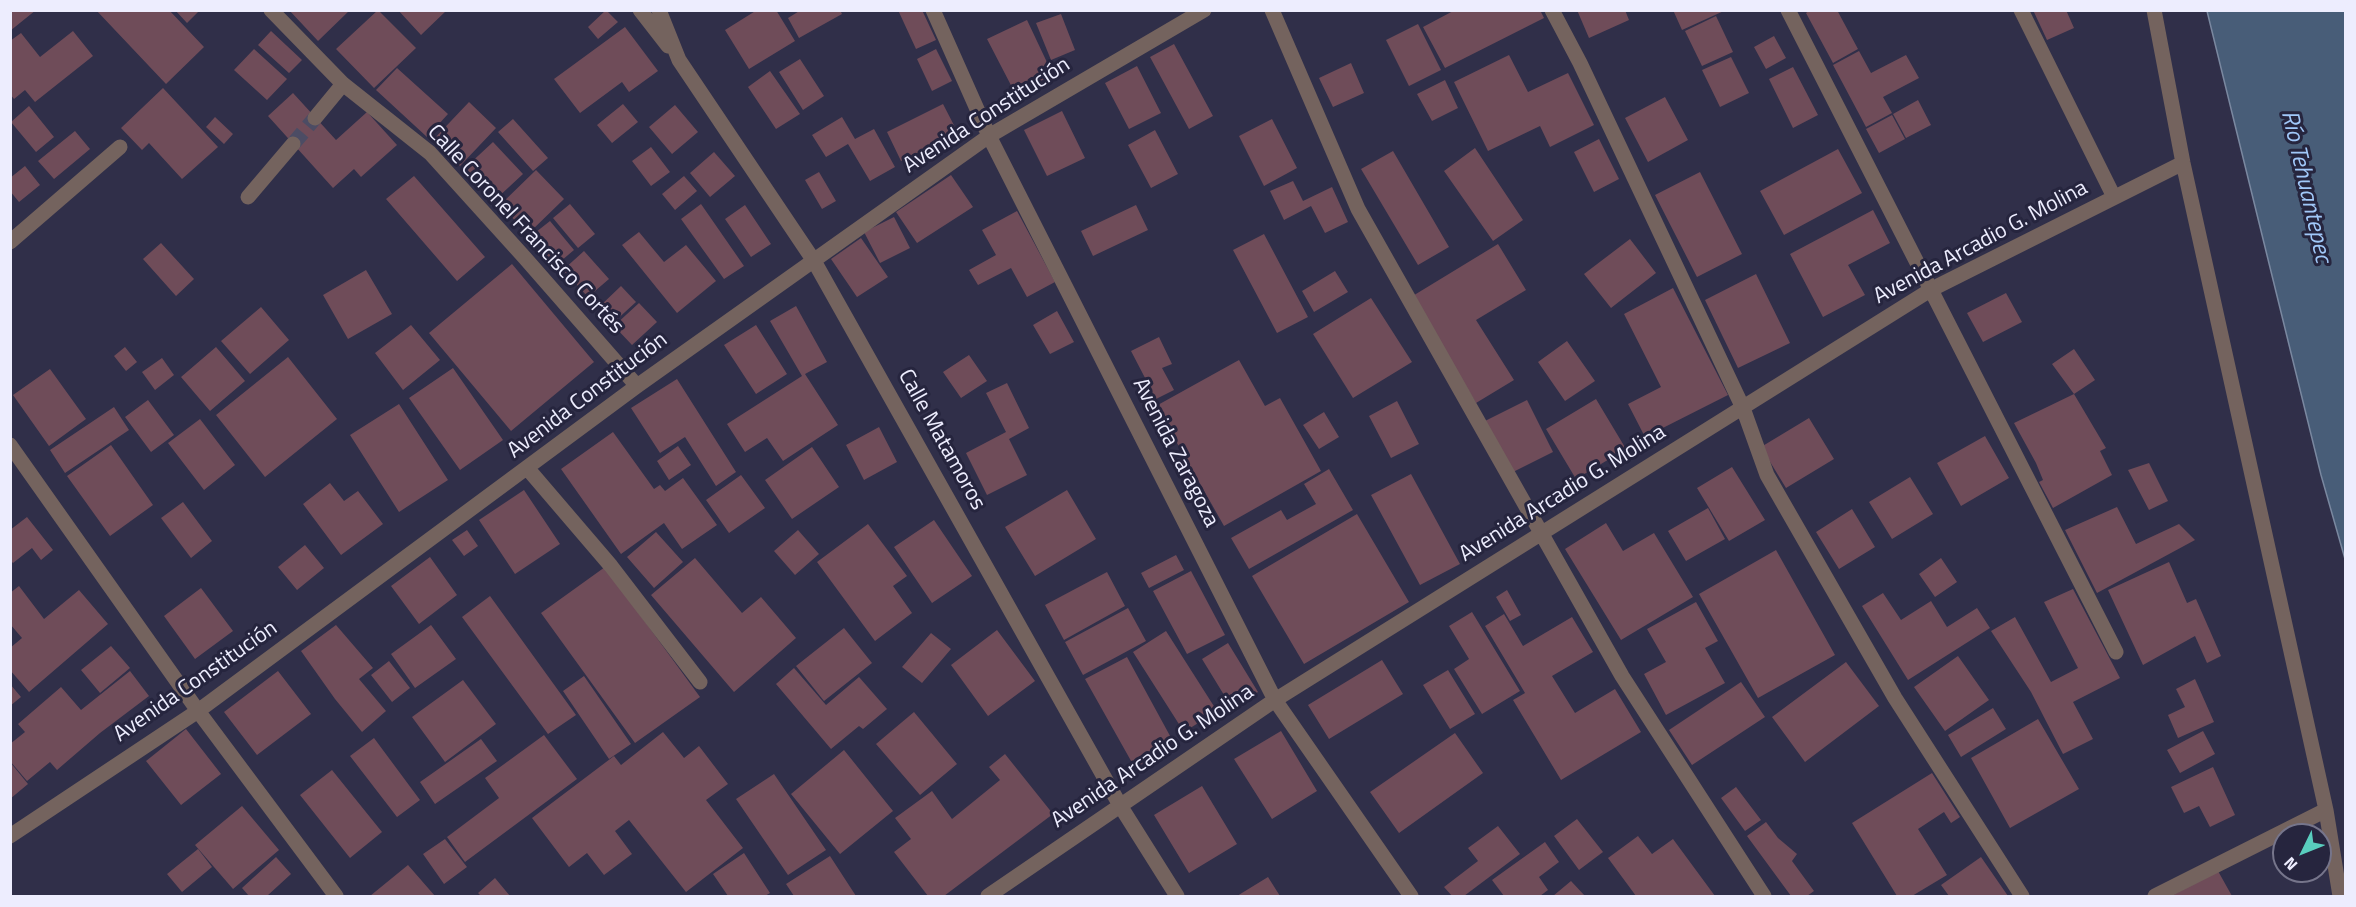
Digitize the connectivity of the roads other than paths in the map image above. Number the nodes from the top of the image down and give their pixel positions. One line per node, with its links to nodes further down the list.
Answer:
1 (271, 10): 12 (street, Calle Coronel Francisco Cortés)
2 (640, 10): 11 (street)
3 (659, 10): 11 (street, Calle Matamoros)
4 (933, 10): 14 (street, Avenida Zaragoza)
5 (1204, 10): 14 (street, Avenida Constitución)
6 (1272, 10): 27 (street)
7 (1552, 10): 24 (street)
8 (1788, 10): 22 (street)
9 (2020, 10): 19 (street)
10 (2154, 10): 17 (street)
11 (679, 60): 21 (street, Calle Matamoros)
12 (343, 84): 13 (street); 23 (street, Calle Coronel Francisco Cortés)
13 (315, 118)
14 (989, 136): 21 (street, Avenida Constitución); 30 (street, Avenida Zaragoza)
15 (293, 144): 18 (street)
16 (120, 147): 20 (street)
17 (2183, 164): 19 (street, Avenida Arcadio G. Molina); 33 (street)
18 (248, 197)
19 (2114, 197): 22 (street, Avenida Arcadio G. Molina)
20 (10, 242)
21 (814, 261): 23 (street, Avenida Constitución); 32 (street, Calle Matamoros)
22 (1932, 289): 24 (street, Avenida Arcadio G. Molina); 28 (street)
23 (637, 386): 26 (street, Avenida Constitución)
24 (1743, 408): 27 (street, Avenida Arcadio G. Molina); 40 (street)
25 (10, 445): 31 (street)
26 (528, 469): 29 (street); 31 (street, Avenida Constitución)
27 (1542, 535): 30 (street, Avenida Arcadio G. Molina); 39 (street)
28 (2116, 652)
29 (700, 682)
30 (1275, 700): 32 (street, Avenida Arcadio G. Molina); 38 (street, Avenida Zaragoza)
31 (198, 711): 34 (street, Avenida Constitución); 35 (street)
32 (1121, 807): 36 (street, Avenida Arcadio G. Molina); 37 (street, Calle Matamoros)
33 (2326, 810): 41 (street); 42 (street)
34 (10, 836)
35 (336, 897)
36 (988, 897)
37 (1177, 897)
38 (1411, 897)
39 (1764, 897)
40 (2022, 897)
41 (2155, 897)
42 (2340, 897)

